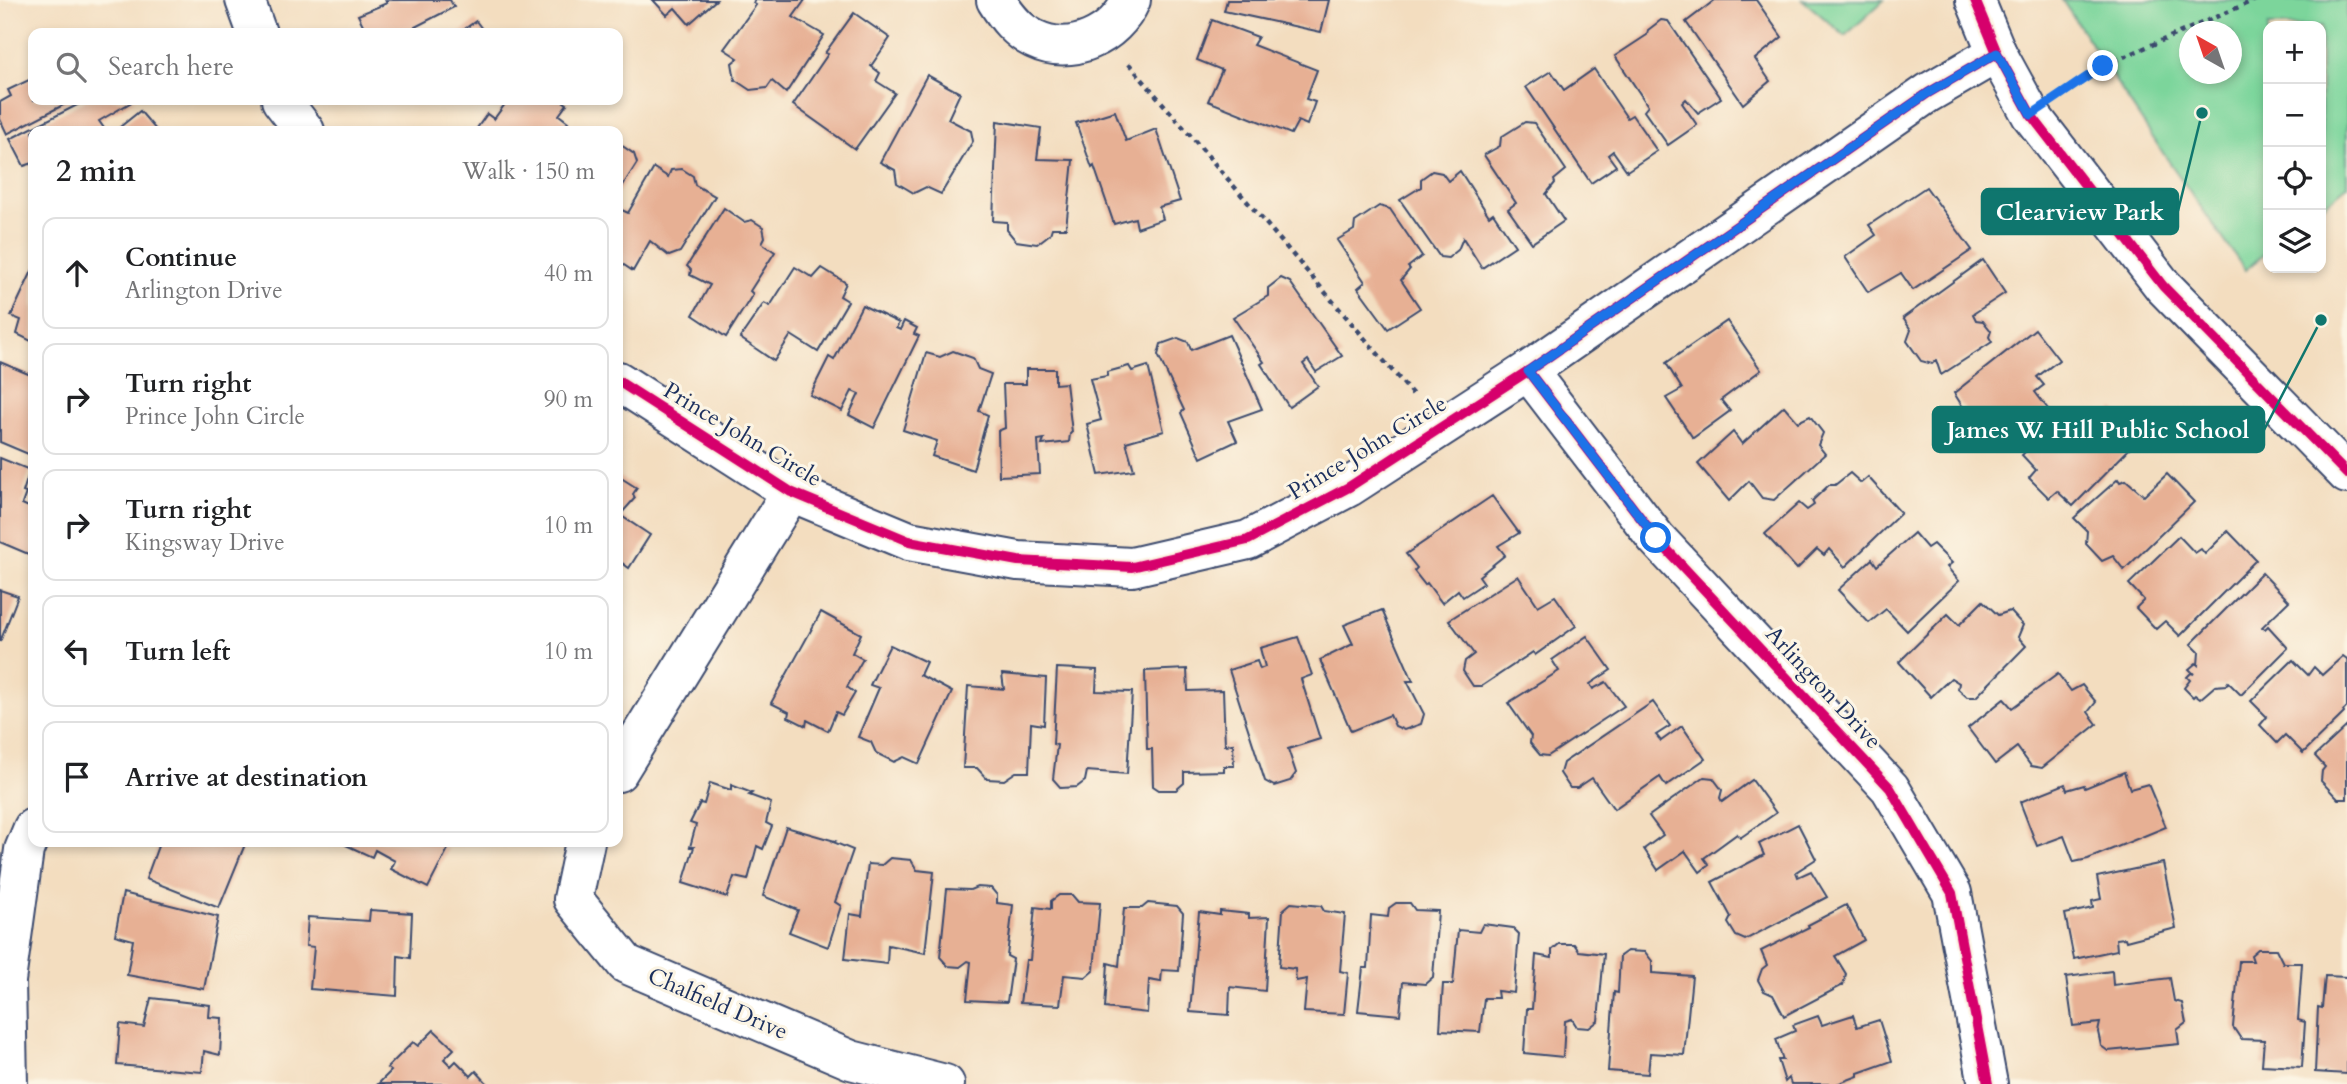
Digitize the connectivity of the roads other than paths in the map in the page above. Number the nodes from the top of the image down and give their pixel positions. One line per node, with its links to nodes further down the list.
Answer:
1 (245, 0): 5 (street)
2 (996, 0): 3 (street)
3 (1131, 0)
4 (1975, 0): 6 (street)
5 (255, 28)
6 (1997, 53): 9 (street, Prince John Circle); 11 (street)
7 (285, 105): 8 (street)
8 (301, 126)
9 (1528, 371): 12 (street, Prince John Circle); 18 (street, Arlington Drive)
10 (623, 384): 12 (street, Prince John Circle)
11 (2340, 458)
12 (792, 492): 13 (street)
13 (623, 764)
14 (28, 840): 16 (street)
15 (584, 847): 17 (street, Chalfield Drive)
16 (8, 1084)
17 (945, 1084)
18 (1988, 1084)

